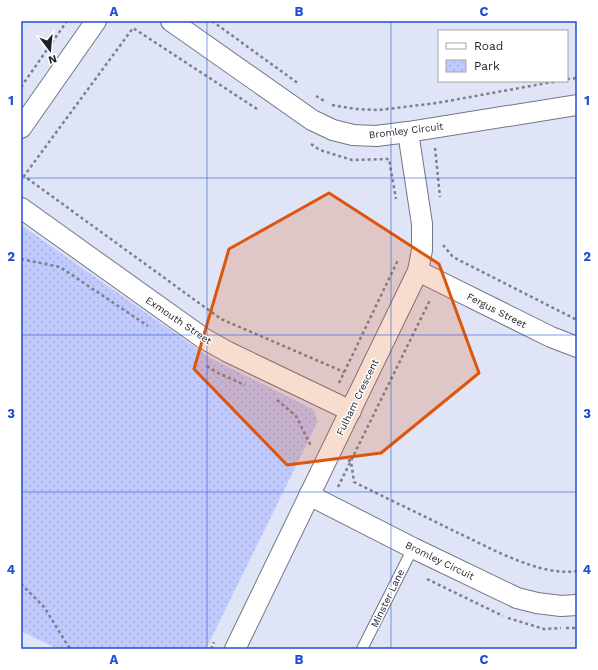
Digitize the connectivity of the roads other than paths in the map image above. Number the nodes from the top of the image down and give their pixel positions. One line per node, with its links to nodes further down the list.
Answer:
1 (96, 21): 4 (street)
2 (171, 21): 5 (street, Bromley Circuit)
3 (577, 105): 5 (street, Bromley Circuit)
4 (21, 128)
5 (408, 132): 7 (street, Fulham Crescent)
6 (21, 208): 9 (street, Exmouth Street)
7 (418, 271): 8 (street, Fergus Street); 9 (street, Fulham Crescent)
8 (577, 347)
9 (350, 411): 10 (street, Fulham Crescent)
10 (308, 495): 11 (street, Bromley Circuit); 13 (street, Fulham Crescent)
11 (413, 548): 12 (street, Bromley Circuit); 14 (lane, Minster Lane)
12 (577, 605)
13 (235, 649)
14 (362, 649)

